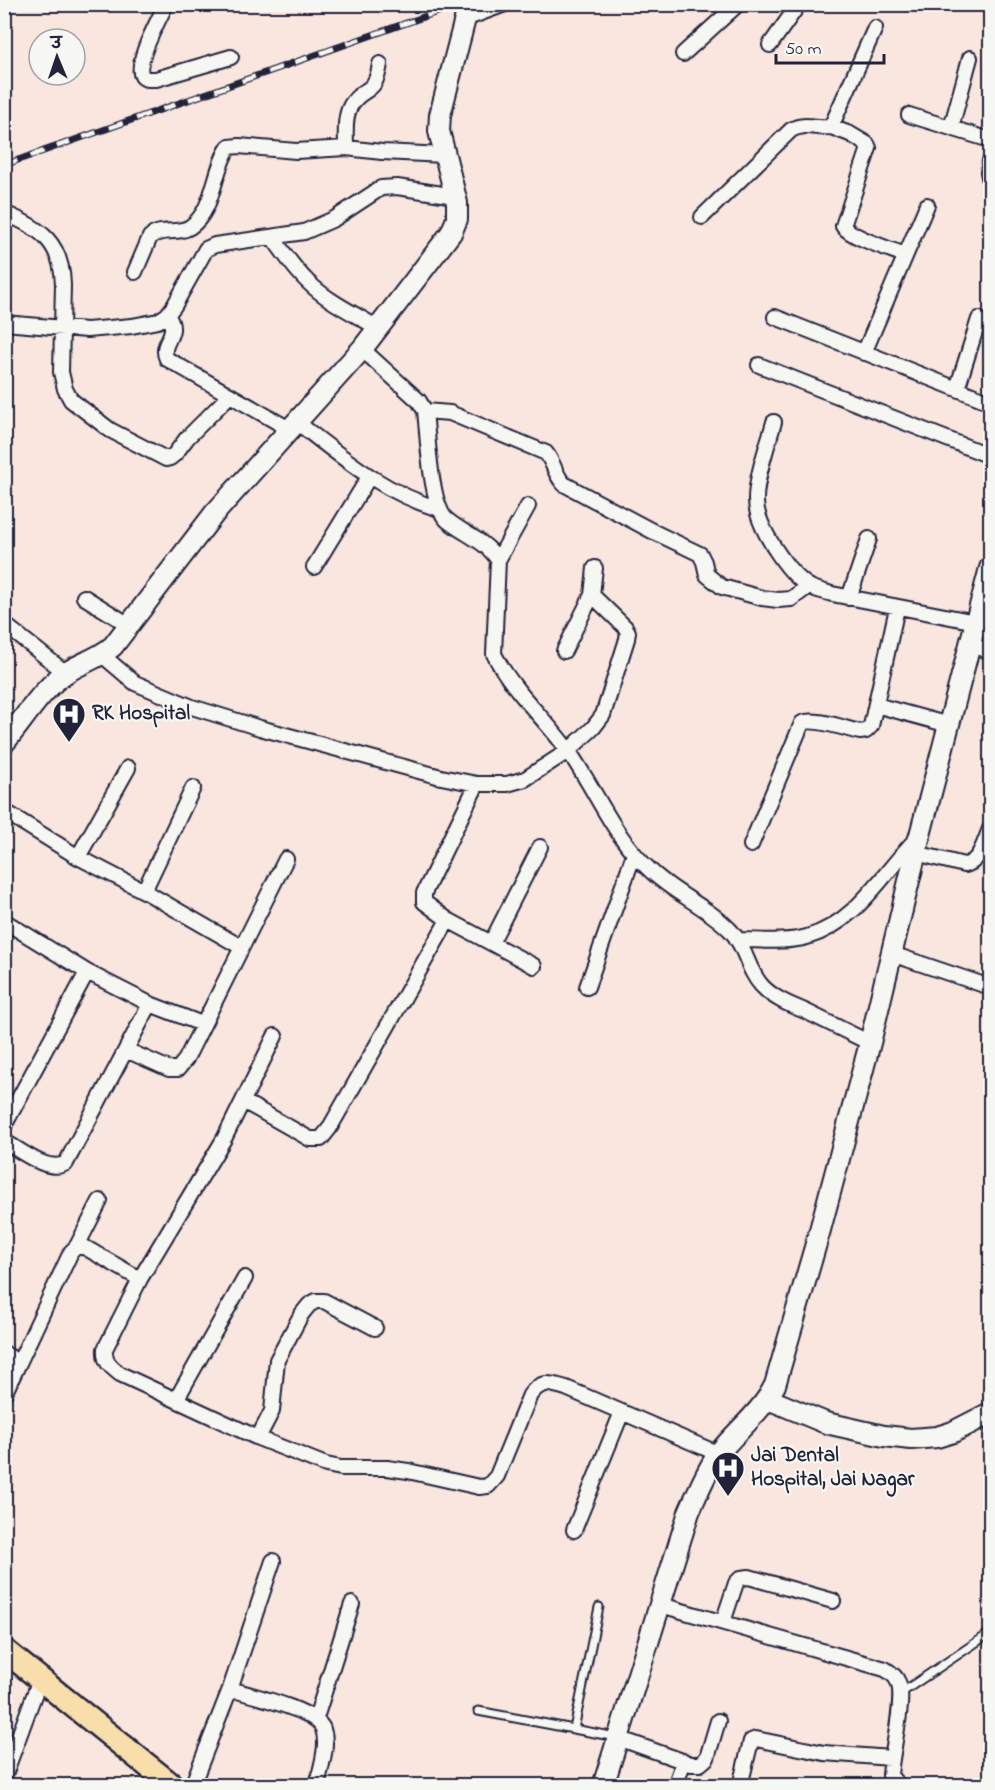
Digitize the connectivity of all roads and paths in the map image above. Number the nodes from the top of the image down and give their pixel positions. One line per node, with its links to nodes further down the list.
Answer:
1 (166, 4): 9 (street)
2 (505, 4): 5 (street)
3 (738, 4): 8 (street)
4 (799, 4): 7 (street)
5 (465, 19): 17 (main road)
6 (875, 28): 13 (street)
7 (770, 45)
8 (683, 54)
9 (231, 57)
10 (970, 58): 14 (street)
11 (380, 64): 16 (street)
12 (909, 115): 14 (street)
13 (831, 128): 23 (street); 25 (street)
14 (951, 128): 15 (street)
15 (990, 140)
16 (346, 148): 17 (street); 26 (street)
17 (445, 155): 20 (main road)
18 (990, 161): 19 (street)
19 (990, 182)
20 (455, 196): 24 (street); 32 (main road)
21 (927, 205): 25 (street)
22 (4, 213): 31 (street)
23 (702, 218)
24 (273, 238): 27 (street); 32 (street)
25 (905, 255): 34 (street)
26 (135, 272)
27 (166, 315): 31 (street); 37 (street)
28 (775, 317): 34 (street)
29 (979, 319): 36 (street)
30 (4, 323): 31 (street)
31 (61, 327): 37 (street)
32 (378, 328): 33 (main road)
33 (362, 350): 39 (street); 41 (main road)
34 (864, 352): 36 (street)
35 (759, 365): 42 (street)
36 (957, 389): 38 (street)
37 (230, 395): 41 (street)
38 (990, 402)
39 (425, 411): 45 (street); 51 (street)
40 (774, 422): 51 (street)
41 (294, 426): 43 (street); 58 (main road)
42 (990, 456)
43 (369, 477): 45 (street); 48 (street)
44 (528, 506): 47 (street)
45 (440, 509): 47 (street)
46 (869, 539): 54 (street)
47 (498, 560): 67 (street)
48 (314, 567)
49 (595, 568): 52 (street)
50 (990, 568): 56 (main road)
51 (809, 586): 54 (street)
52 (592, 595): 60 (street); 67 (street)
53 (84, 597): 58 (street)
54 (849, 598): 55 (street)
55 (897, 608): 56 (street); 64 (street)
56 (976, 622): 59 (main road)
57 (4, 624): 63 (street)
58 (129, 625): 62 (main road)
59 (970, 644): 61 (street); 65 (main road)
60 (564, 651)
61 (990, 652)
62 (102, 656): 63 (main road); 69 (street)
63 (66, 673): 66 (main road)
64 (876, 705): 65 (street); 74 (street)
65 (949, 725): 73 (main road)
66 (4, 743)
67 (568, 751): 69 (street); 76 (street)
68 (128, 768): 77 (street)
69 (477, 784): 80 (street)
70 (193, 788): 79 (street)
71 (4, 811): 77 (street)
72 (990, 829): 73 (street)
73 (918, 844): 82 (street); 85 (main road)
74 (752, 845)
75 (540, 847): 83 (street)
76 (634, 854): 82 (street); 89 (street)
77 (78, 857): 79 (street)
78 (286, 859): 84 (street)
79 (144, 891): 84 (street)
80 (448, 920): 83 (street); 95 (street)
81 (4, 921): 87 (street)
82 (737, 940): 93 (street)
83 (491, 943): 86 (street)
84 (241, 947): 91 (street)
85 (891, 954): 88 (street); 93 (main road)
86 (534, 966)
87 (87, 972): 90 (street); 96 (street)
88 (990, 984)
89 (587, 987)
90 (150, 1004): 91 (street); 94 (street)
91 (202, 1024): 94 (street)
92 (275, 1036): 95 (street)
93 (870, 1043): 106 (main road)
94 (126, 1050): 97 (street)
95 (243, 1101): 101 (street)
96 (4, 1126)
97 (4, 1140)
98 (100, 1201): 99 (street)
99 (77, 1246): 101 (street); 104 (street)
100 (245, 1278): 107 (street)
101 (140, 1279): 107 (street)
102 (375, 1328): 110 (street)
103 (4, 1353): 104 (street)
104 (20, 1363): 105 (street)
105 (4, 1394)
106 (768, 1399): 109 (main road); 112 (main road)
107 (176, 1400): 110 (street)
108 (622, 1412): 110 (street); 112 (street); 113 (street)
109 (990, 1414): 111 (lane)
110 (258, 1438)
111 (990, 1440)
112 (719, 1454): 117 (main road)
113 (574, 1530)
114 (273, 1561): 123 (street)
115 (833, 1601): 119 (street)
116 (352, 1604): 126 (street)
117 (661, 1605): 119 (street); 129 (main road)
118 (599, 1607): 128 (lane)
119 (723, 1622): 124 (street)
120 (990, 1633): 124 (lane)
121 (4, 1650): 122 (main road)
122 (40, 1678): 132 (street); 133 (main road)
123 (230, 1689): 126 (street); 134 (street)
124 (901, 1694): 130 (street)
125 (478, 1711): 128 (lane)
126 (316, 1719): 135 (street)
127 (718, 1721): 131 (street)
128 (574, 1729): 129 (lane)
129 (618, 1738): 131 (street); 136 (main road)
130 (891, 1758): 138 (street); 139 (street)
131 (684, 1761): 137 (street)
132 (4, 1777)
133 (173, 1785)
134 (192, 1785)
135 (317, 1785)
136 (603, 1785)
137 (675, 1785)
138 (740, 1785)
139 (899, 1785)

